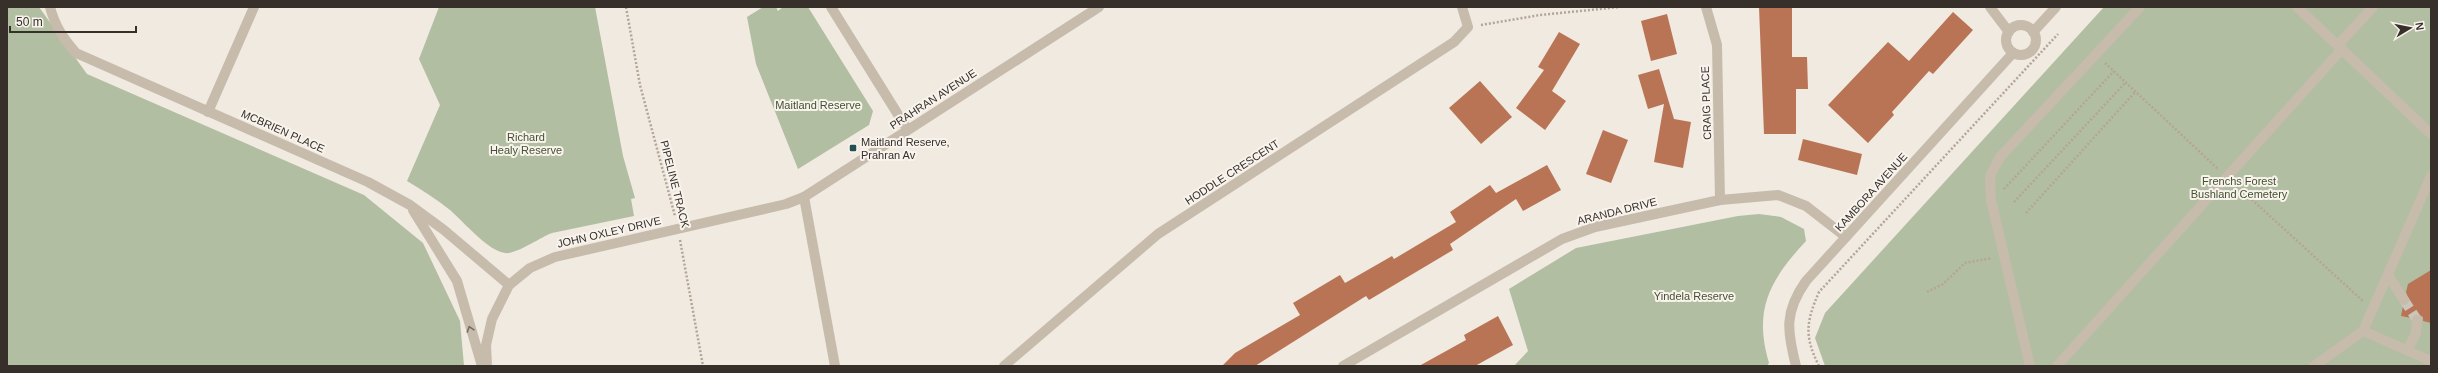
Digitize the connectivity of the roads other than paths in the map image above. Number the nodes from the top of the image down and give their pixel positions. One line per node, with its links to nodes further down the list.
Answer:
1 (50, 7): 16 (street, MCBRIEN PLACE)
2 (254, 7): 16 (street)
3 (831, 7): 17 (street)
4 (1098, 7): 17 (street, PRAHRAN AVENUE)
5 (1462, 7): 34 (street, HODDLE CRESCENT)
6 (1706, 7): 21 (street, CRAIG PLACE)
7 (1990, 7): 12 (street)
8 (2056, 7): 13 (street)
9 (2140, 7): 37 (street)
10 (2297, 7): 14 (street)
11 (2373, 7): 14 (street)
12 (2009, 32): 13 (street); 15 (street)
13 (2033, 32): 15 (street)
14 (2340, 48): 18 (street); 38 (street)
15 (2013, 53): 23 (street, KAMBORA AVENUE)
16 (208, 112): 22 (street, MCBRIEN PLACE)
17 (907, 129): 20 (street, PRAHRAN AVENUE)
18 (2431, 134)
19 (2431, 176): 24 (street)
20 (804, 197): 25 (street, JOHN OXLEY DRIVE); 33 (street)
21 (1720, 200): 23 (street, ARANDA DRIVE); 35 (street, ARANDA DRIVE)
22 (410, 205): 25 (street, MCBRIEN PLACE); 31 (street, one-way to 22)
23 (1846, 237): 36 (street, KAMBORA AVENUE)
24 (2388, 275): 26 (street); 28 (street)
25 (509, 285): 32 (street, JOHN OXLEY DRIVE)
26 (2404, 300)
27 (2418, 320): 29 (street)
28 (2363, 331): 29 (street); 39 (street)
29 (2408, 350): 30 (street)
30 (2431, 361)
31 (482, 366)
32 (487, 366)
33 (835, 366)
34 (1004, 366)
35 (1343, 366)
36 (1796, 366)
37 (2030, 366)
38 (2057, 366)
39 (2314, 366)

